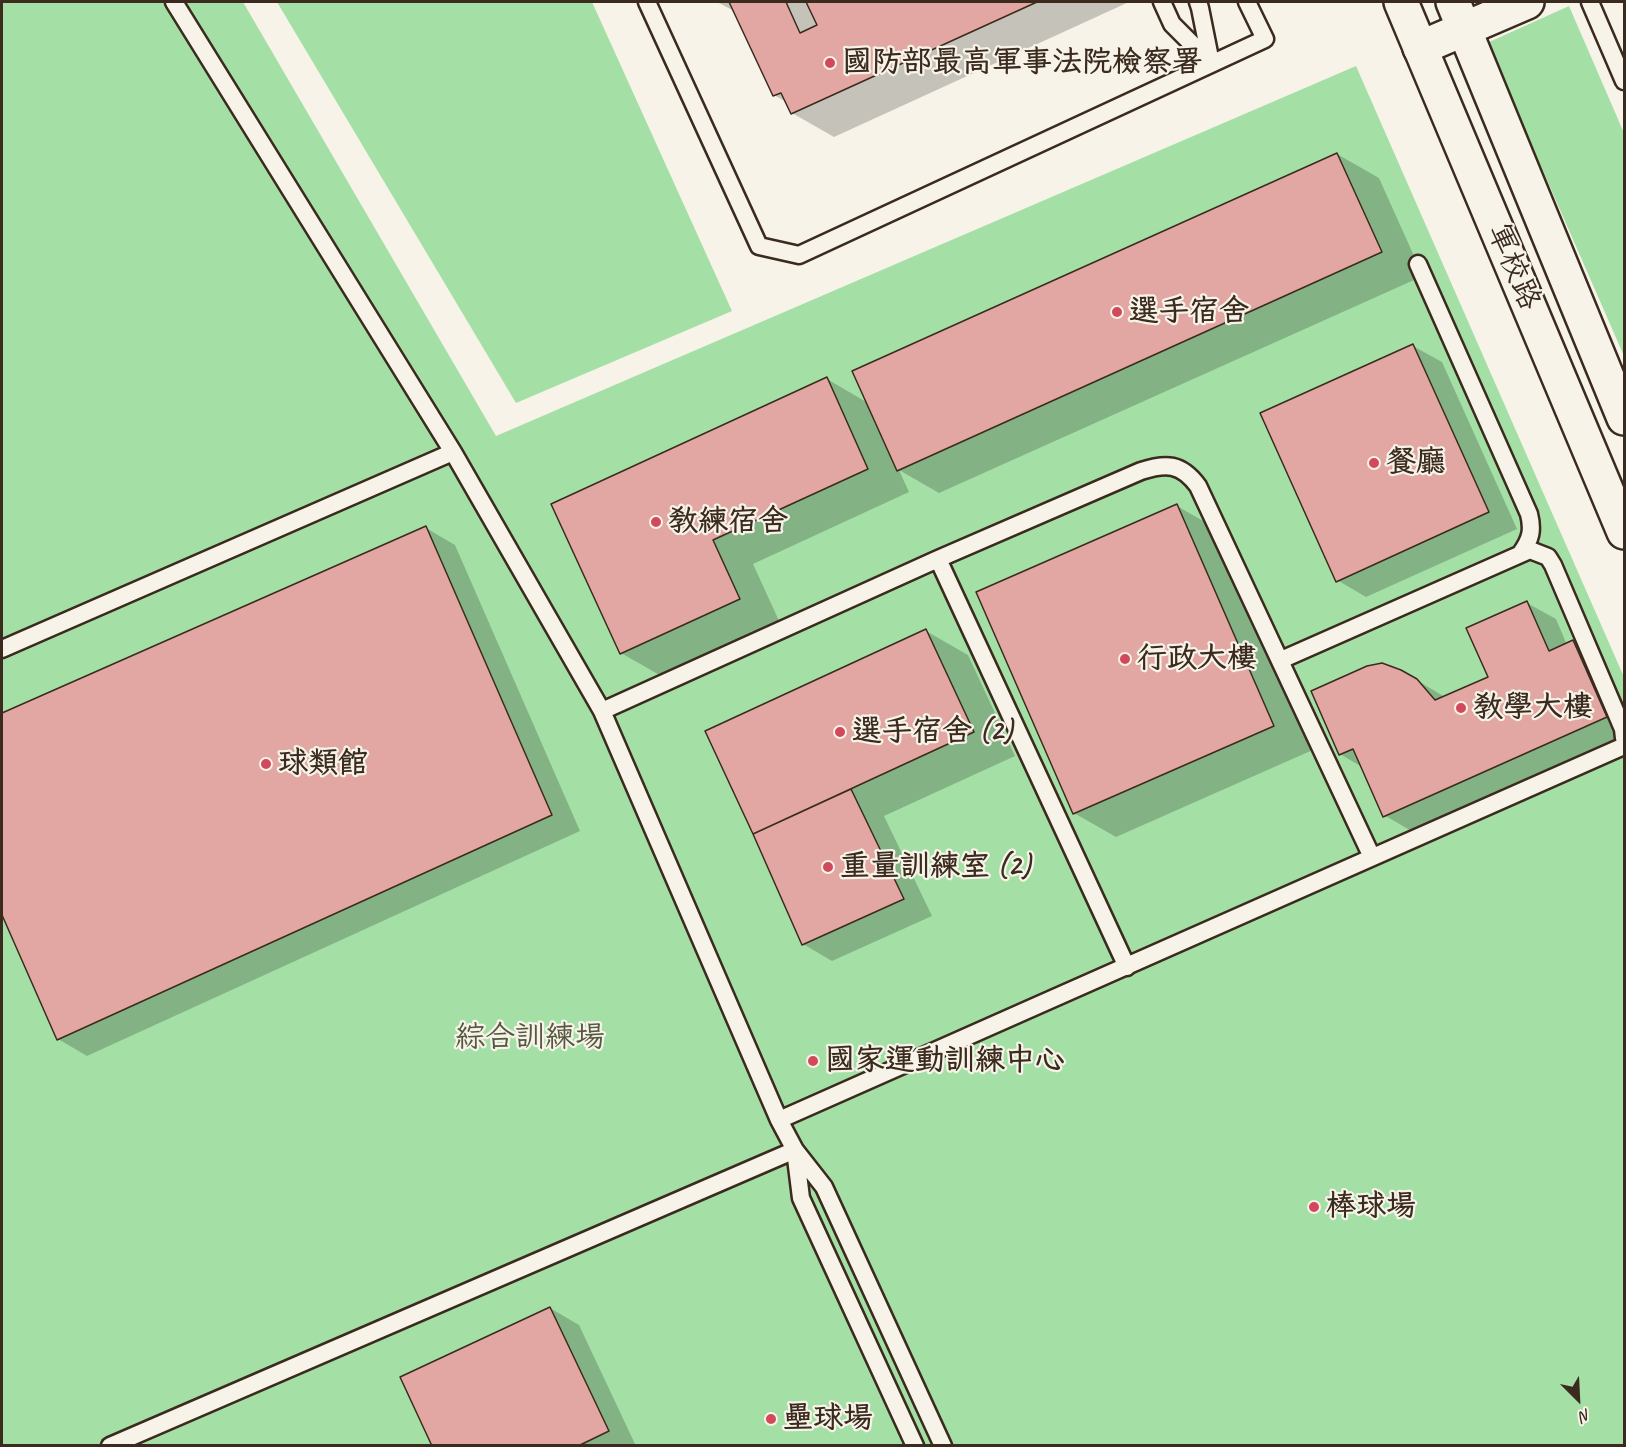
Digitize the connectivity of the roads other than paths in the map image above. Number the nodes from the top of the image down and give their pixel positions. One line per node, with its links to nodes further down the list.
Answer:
1 (174, 2): 15 (lane)
2 (647, 2): 11 (lane)
3 (1162, 2): 11 (lane)
4 (1198, 2): 11 (lane)
5 (1247, 2): 11 (lane)
6 (1401, 2): 10 (street, 軍校路)
7 (1527, 2): 9 (street)
8 (1590, 2): 12 (lane)
9 (1459, 15): 10 (street); 14 (street, 軍校路)
10 (1420, 48): 16 (street, 軍校路)
11 (1211, 63)
12 (1624, 81)
13 (1418, 264): 17 (lane)
14 (1624, 418)
15 (453, 452): 19 (lane); 21 (lane)
16 (1624, 532)
17 (1521, 553): 20 (lane); 22 (lane)
18 (938, 559): 20 (lane); 21 (lane); 25 (lane)
19 (2, 649)
20 (1281, 660): 24 (lane)
21 (602, 711): 26 (lane)
22 (1624, 738)
23 (1624, 746): 24 (lane)
24 (1371, 855): 25 (lane)
25 (1127, 967): 26 (lane)
26 (779, 1120): 27 (lane)
27 (795, 1150): 28 (lane); 29 (lane); 30 (lane)
28 (110, 1446)
29 (915, 1446)
30 (942, 1446)

